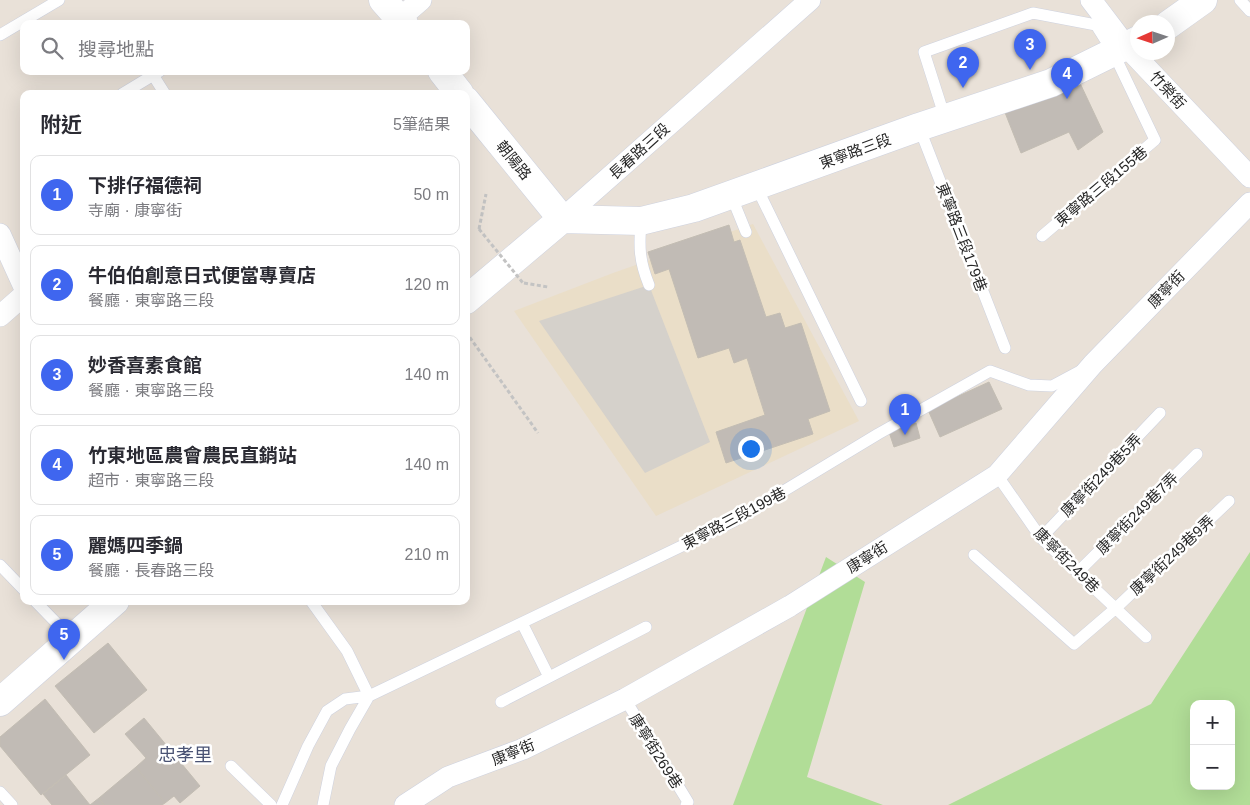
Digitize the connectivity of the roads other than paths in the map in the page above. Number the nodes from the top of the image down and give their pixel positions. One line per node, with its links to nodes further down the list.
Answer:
1 (59, 0): 9 (lane)
2 (421, 0): 8 (street)
3 (810, 0): 27 (street, 長春路三段)
4 (1091, 0): 13 (street, 竹榮街)
5 (1203, 0): 10 (main road)
6 (1240, 0): 7 (lane)
7 (1250, 11)
8 (395, 14)
9 (25, 20)
10 (1175, 20)
11 (20, 23): 12 (lane)
12 (0, 35)
13 (1125, 46): 21 (main road, 東寧路三段); 21 (lane); 23 (street, 竹榮街); 31 (lane, 東寧路三段155巷)
14 (153, 75): 17 (lane)
15 (157, 75): 18 (lane)
16 (445, 75): 19 (main road)
17 (128, 90)
18 (163, 90)
19 (457, 90)
20 (470, 106): 27 (main road, 朝陽路)
21 (945, 118): 22 (main road, 東寧路三段)
22 (919, 127): 24 (main road, 東寧路三段); 37 (lane, 東寧路三段179巷)
23 (1250, 177)
24 (756, 186): 25 (main road, 東寧路三段); 39 (lane)
25 (730, 195): 28 (main road, 東寧路三段); 29 (lane)
26 (1250, 203): 38 (street, 康寧街)
27 (562, 219): 28 (main road, 東寧路三段); 34 (main road, 長春路三段)
28 (641, 221): 33 (lane)
29 (746, 232)
30 (0, 234): 32 (street)
31 (1042, 236)
32 (20, 278)
33 (649, 285)
34 (470, 297)
35 (20, 298): 36 (street)
36 (0, 316)
37 (1005, 348)
38 (1093, 364): 42 (street, 康寧街); 53 (lane, 東寧路三段199巷)
39 (861, 401)
40 (1160, 413): 44 (lane, 康寧街249巷5弄)
41 (1196, 454): 47 (lane, 康寧街249巷7弄)
42 (997, 475): 44 (lane, 康寧街249巷); 59 (street, 康寧街)
43 (1228, 501): 52 (lane, 康寧街249巷9弄)
44 (1041, 538): 47 (lane, 康寧街249巷)
45 (974, 555): 52 (lane, 康寧街249巷9弄)
46 (0, 565): 48 (lane)
47 (1078, 572): 52 (lane, 康寧街249巷)
48 (20, 586)
49 (39, 605): 56 (lane)
50 (110, 605): 56 (main road)
51 (314, 605): 58 (lane)
52 (1116, 608): 55 (lane, 康寧街249巷)
53 (522, 623): 57 (lane); 58 (lane, 東寧路三段199巷)
54 (646, 627): 57 (lane)
55 (1146, 637)
56 (72, 639): 60 (main road)
57 (549, 677): 61 (lane)
58 (370, 696): 67 (lane); 68 (lane)
59 (625, 699): 64 (lane, 康寧街269巷); 69 (street, 康寧街)
60 (0, 702)
61 (501, 702)
62 (231, 766): 66 (lane)
63 (0, 792): 65 (lane)
64 (687, 803)
65 (12, 805)
66 (271, 805)
67 (282, 805)
68 (322, 805)
69 (405, 805)

